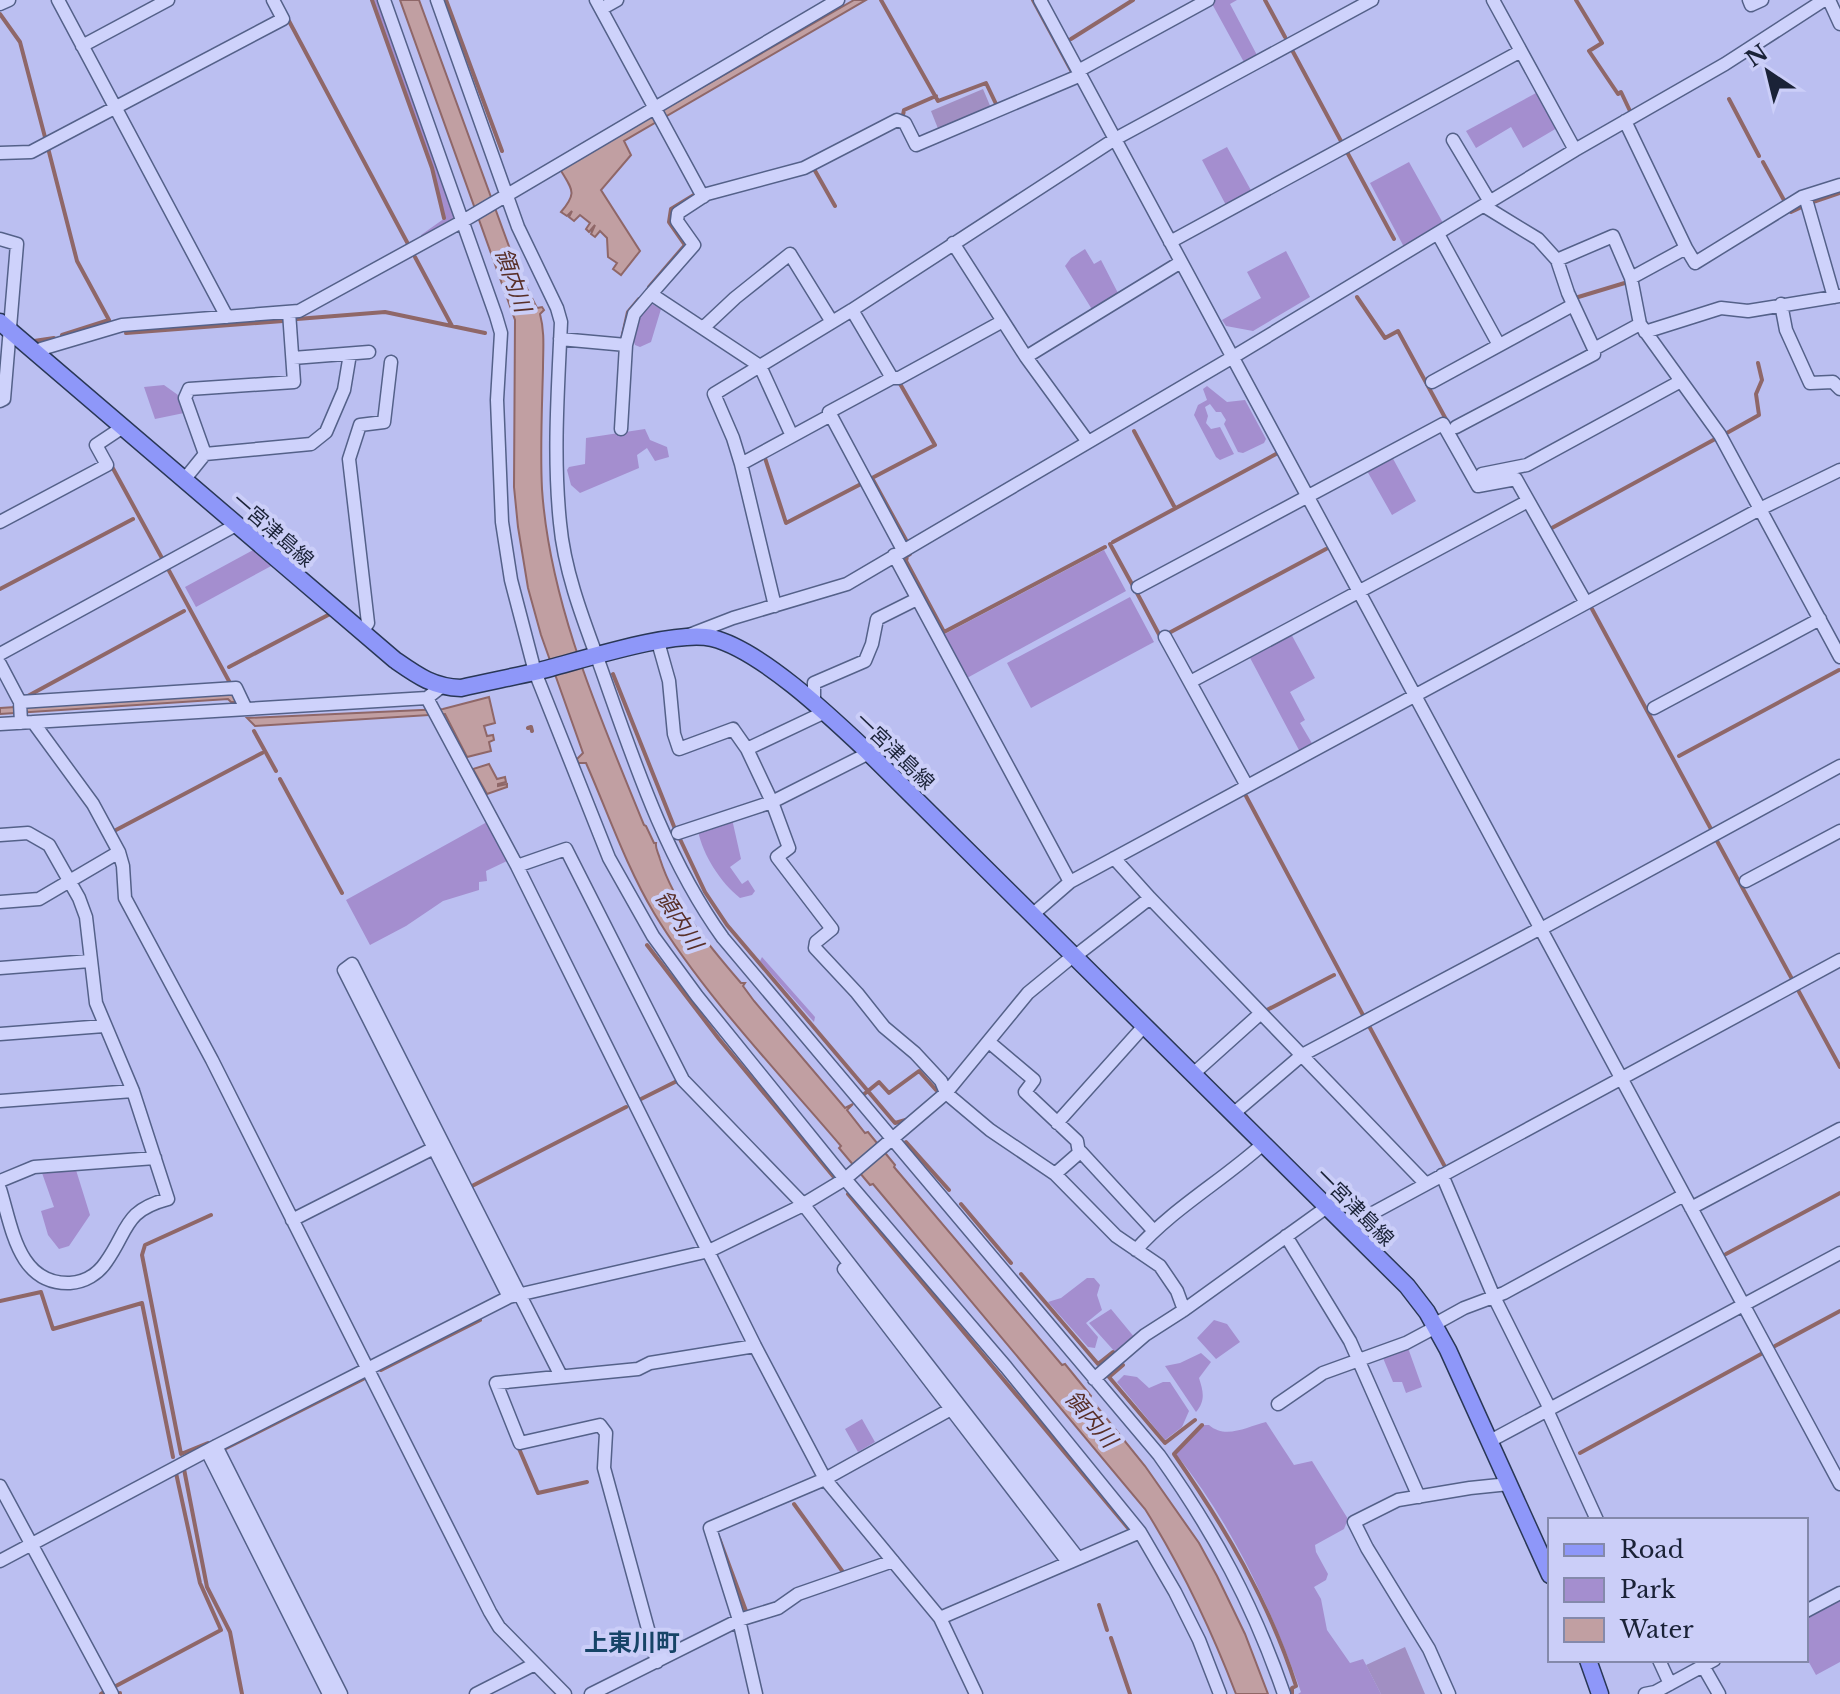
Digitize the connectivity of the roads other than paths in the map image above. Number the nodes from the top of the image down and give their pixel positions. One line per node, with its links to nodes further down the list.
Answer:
1 (9, 0): 16 (street)
2 (58, 0): 19 (street)
3 (168, 0): 19 (street)
4 (273, 0): 22 (street)
5 (384, 0): 34 (street)
6 (437, 0): 30 (street)
7 (617, 0): 17 (street)
8 (838, 0): 23 (street)
9 (1040, 0): 21 (street)
10 (1208, 0): 21 (street)
11 (1372, 0): 25 (street)
12 (1493, 0): 20 (street)
13 (1749, 0): 14 (street)
14 (1762, 0)
15 (1826, 0): 18 (street); 24 (street)
16 (0, 4)
17 (598, 4): 23 (street)
18 (1840, 24)
19 (82, 46): 22 (street)
20 (1521, 51): 27 (street); 37 (street)
21 (1079, 73): 25 (street); 32 (street)
22 (116, 109): 28 (street); 49 (street)
23 (657, 114): 30 (street); 32 (street)
24 (1625, 121): 27 (street); 39 (street)
25 (1115, 139): 37 (street); 38 (street)
26 (1453, 140): 33 (street)
27 (1575, 150): 33 (street)
28 (0, 153)
29 (1840, 185): 31 (street)
30 (506, 195): 34 (street); 55 (street)
31 (1805, 196): 39 (street); 44 (street)
32 (703, 197): 43 (street)
33 (1487, 204): 35 (street); 40 (street)
34 (463, 221): 48 (street); 105 (street)
35 (1438, 234): 57 (street); 63 (street)
36 (0, 239): 52 (street)
37 (1170, 242): 41 (street)
38 (953, 243): 47 (street); 50 (street)
39 (1686, 248): 42 (street)
40 (1557, 260): 42 (street); 46 (street)
41 (1181, 262): 62 (street); 63 (street)
42 (1631, 278): 54 (street)
43 (651, 294): 53 (street); 56 (street)
44 (1837, 296): 45 (street)
45 (1781, 304): 54 (street); 70 (street)
46 (1573, 305): 57 (street); 58 (street)
47 (852, 310): 51 (street); 67 (street)
48 (289, 312): 49 (street); 64 (street)
49 (227, 317): 60 (street)
50 (1003, 321): 62 (street); 67 (street)
51 (832, 322): 53 (street); 66 (street)
52 (4, 326): 60 (main road, 一宮津島線); 71 (street)
53 (703, 328): 66 (street)
54 (1642, 328): 58 (street); 68 (street)
55 (560, 339): 56 (street); 102 (street)
56 (626, 345): 75 (street)
57 (1499, 345): 69 (street)
58 (1594, 349): 74 (street)
59 (369, 352): 61 (street)
60 (38, 354): 73 (main road, 一宮津島線)
61 (350, 354): 64 (street); 78 (street)
62 (1026, 357): 77 (street)
63 (1233, 357): 77 (street); 84 (street)
64 (293, 358): 78 (street)
65 (391, 362): 96 (street)
66 (760, 366): 76 (street); 79 (street)
67 (892, 378): 72 (street)
68 (1681, 381): 81 (street); 86 (street)
69 (1432, 382)
70 (1840, 389)
71 (0, 401)
72 (831, 415): 76 (street); 89 (street)
73 (123, 427): 83 (main road, 一宮津島線); 87 (street)
74 (1456, 427)
75 (621, 429)
76 (792, 436): 79 (street)
77 (1088, 442): 89 (street)
78 (205, 454): 83 (street)
79 (741, 464): 94 (street)
80 (1840, 470): 86 (street)
81 (1516, 473): 82 (street); 84 (street); 85 (street)
82 (1482, 474)
83 (184, 480): 88 (main road, 一宮津島線)
84 (1308, 496): 90 (street); 91 (street)
85 (1528, 501): 91 (street); 93 (street)
86 (1760, 509): 93 (street); 95 (street)
87 (0, 522)
88 (236, 525): 96 (main road, 一宮津島線); 101 (street)
89 (898, 553): 92 (street); 94 (street)
90 (1138, 587)
91 (1360, 591): 106 (street); 108 (street)
92 (917, 599): 110 (street); 128 (street)
93 (1586, 603): 108 (street)
94 (775, 606): 97 (street)
95 (1820, 619): 99 (street); 111 (street)
96 (362, 632): 107 (main road, 一宮津島線)
97 (684, 637): 100 (main road, 一宮津島線); 110 (main road, 一宮津島線)
98 (1165, 637): 106 (street)
99 (1836, 641): 103 (street)
100 (658, 642): 102 (main road, 一宮津島線); 115 (street)
101 (0, 654)
102 (595, 656): 105 (main road, 一宮津島線); 151 (street)
103 (1840, 657)
104 (0, 664): 113 (street)
105 (536, 672): 107 (main road, 一宮津島線); 158 (street)
106 (1190, 682): 118 (street)
107 (441, 687): 109 (street)
108 (1415, 695): 118 (street); 132 (street)
109 (431, 707): 112 (street); 125 (street)
110 (820, 707): 115 (street); 116 (main road, 一宮津島線)
111 (1654, 708)
112 (246, 709): 113 (street); 113 (street)
113 (23, 714): 114 (street); 123 (street)
114 (0, 724)
115 (747, 749): 119 (street)
116 (869, 753): 119 (street); 131 (main road, 一宮津島線)
117 (1840, 766): 132 (street)
118 (1247, 786): 124 (street)
119 (772, 802): 121 (street); 146 (street)
120 (1840, 831): 127 (street)
121 (678, 833)
122 (0, 835): 126 (street)
123 (119, 852): 126 (street); 166 (street)
124 (1114, 858): 128 (street); 129 (street)
125 (517, 866): 163 (street); 171 (street)
126 (70, 881): 130 (street); 135 (street)
127 (1746, 881)
128 (1070, 882): 131 (street)
129 (1150, 898): 133 (street); 137 (street)
130 (0, 902)
131 (1032, 915): 133 (main road, 一宮津島線)
132 (1541, 929): 142 (street); 144 (street)
133 (1074, 957): 139 (main road, 一宮津島線); 141 (street)
134 (1840, 960): 144 (street)
135 (90, 961): 136 (street); 138 (street)
136 (0, 968)
137 (1261, 1013): 142 (street); 143 (street)
138 (104, 1026): 140 (street); 145 (street)
139 (1144, 1026): 143 (main road, 一宮津島線); 149 (street)
140 (0, 1034)
141 (989, 1042): 146 (street); 149 (street)
142 (1302, 1055): 148 (street); 160 (street)
143 (1193, 1074): 148 (main road, 一宮津島線)
144 (1621, 1077): 157 (street); 162 (street)
145 (133, 1091): 147 (street); 155 (street)
146 (946, 1093): 151 (street); 156 (street)
147 (0, 1101)
148 (1233, 1114): 152 (main road, 一宮津島線)
149 (1057, 1123): 154 (street)
150 (1840, 1129): 165 (street)
151 (891, 1141): 158 (street); 182 (street)
152 (1263, 1144): 164 (main road, 一宮津島線); 168 (street)
153 (434, 1148): 166 (street); 173 (street); 173 (street)
154 (1079, 1153): 156 (street); 168 (street)
155 (155, 1158): 159 (street); 161 (street)
156 (1055, 1174): 170 (street)
157 (1442, 1175): 160 (street); 174 (street)
158 (846, 1178): 163 (street); 194 (street)
159 (0, 1181)
160 (1426, 1184): 167 (street)
161 (0, 1189)
162 (1684, 1195): 165 (street); 174 (street)
163 (800, 1206): 171 (street); 184 (street); 196 (street)
164 (1327, 1207): 167 (main road, 一宮津島線); 169 (street)
165 (1691, 1208): 175 (street)
166 (292, 1220): 180 (street)
167 (1347, 1227): 177 (main road, 一宮津島線)
168 (1153, 1230): 170 (street)
169 (1286, 1236): 176 (street); 179 (street)
170 (1136, 1250): 176 (street)
171 (709, 1251): 173 (street); 178 (street)
172 (1840, 1253): 175 (street)
173 (514, 1296): 180 (street); 181 (street)
174 (1494, 1297): 177 (street); 185 (street)
175 (1743, 1305): 185 (street); 190 (street)
176 (1184, 1310): 182 (street)
177 (1436, 1325): 179 (street); 186 (main road, 一宮津島線)
178 (755, 1346): 181 (street); 188 (street)
179 (1359, 1361): 183 (street); 192 (street)
180 (367, 1369): 187 (street); 208 (street)
181 (561, 1376): 204 (street)
182 (1094, 1379): 220 (street)
183 (1278, 1404)
184 (951, 1409): 188 (street); 196 (street)
185 (1548, 1410): 186 (street); 193 (street)
186 (1490, 1441): 189 (main road, 一宮津島線)
187 (212, 1449): 195 (street); 212 (street); 213 (street)
188 (825, 1479): 198 (street); 203 (street)
189 (1509, 1484): 192 (street); 199 (main road, 一宮津島線)
190 (1840, 1484)
191 (0, 1486): 195 (street)
192 (1419, 1497): 221 (street)
193 (1596, 1518)
194 (1140, 1532): 196 (street); 219 (street)
195 (32, 1545): 197 (street); 211 (street)
196 (1073, 1560): 202 (street)
197 (0, 1561)
198 (893, 1561): 202 (street); 203 (street)
199 (1548, 1571)
200 (1840, 1593): 201 (street)
201 (1808, 1610)
202 (940, 1618): 218 (street)
203 (739, 1620): 204 (street); 217 (street)
204 (657, 1662): 216 (street)
205 (1589, 1662): 222 (main road)
206 (1660, 1662): 209 (street)
207 (1708, 1663): 209 (street); 223 (street)
208 (535, 1664): 214 (street); 215 (street)
209 (1670, 1684): 210 (street)
210 (1652, 1693)
211 (112, 1694)
212 (329, 1694)
213 (341, 1694)
214 (476, 1694)
215 (564, 1694)
216 (591, 1694)
217 (756, 1694)
218 (976, 1694)
219 (1220, 1694)
220 (1284, 1694)
221 (1449, 1694)
222 (1600, 1694)
223 (1719, 1694)

